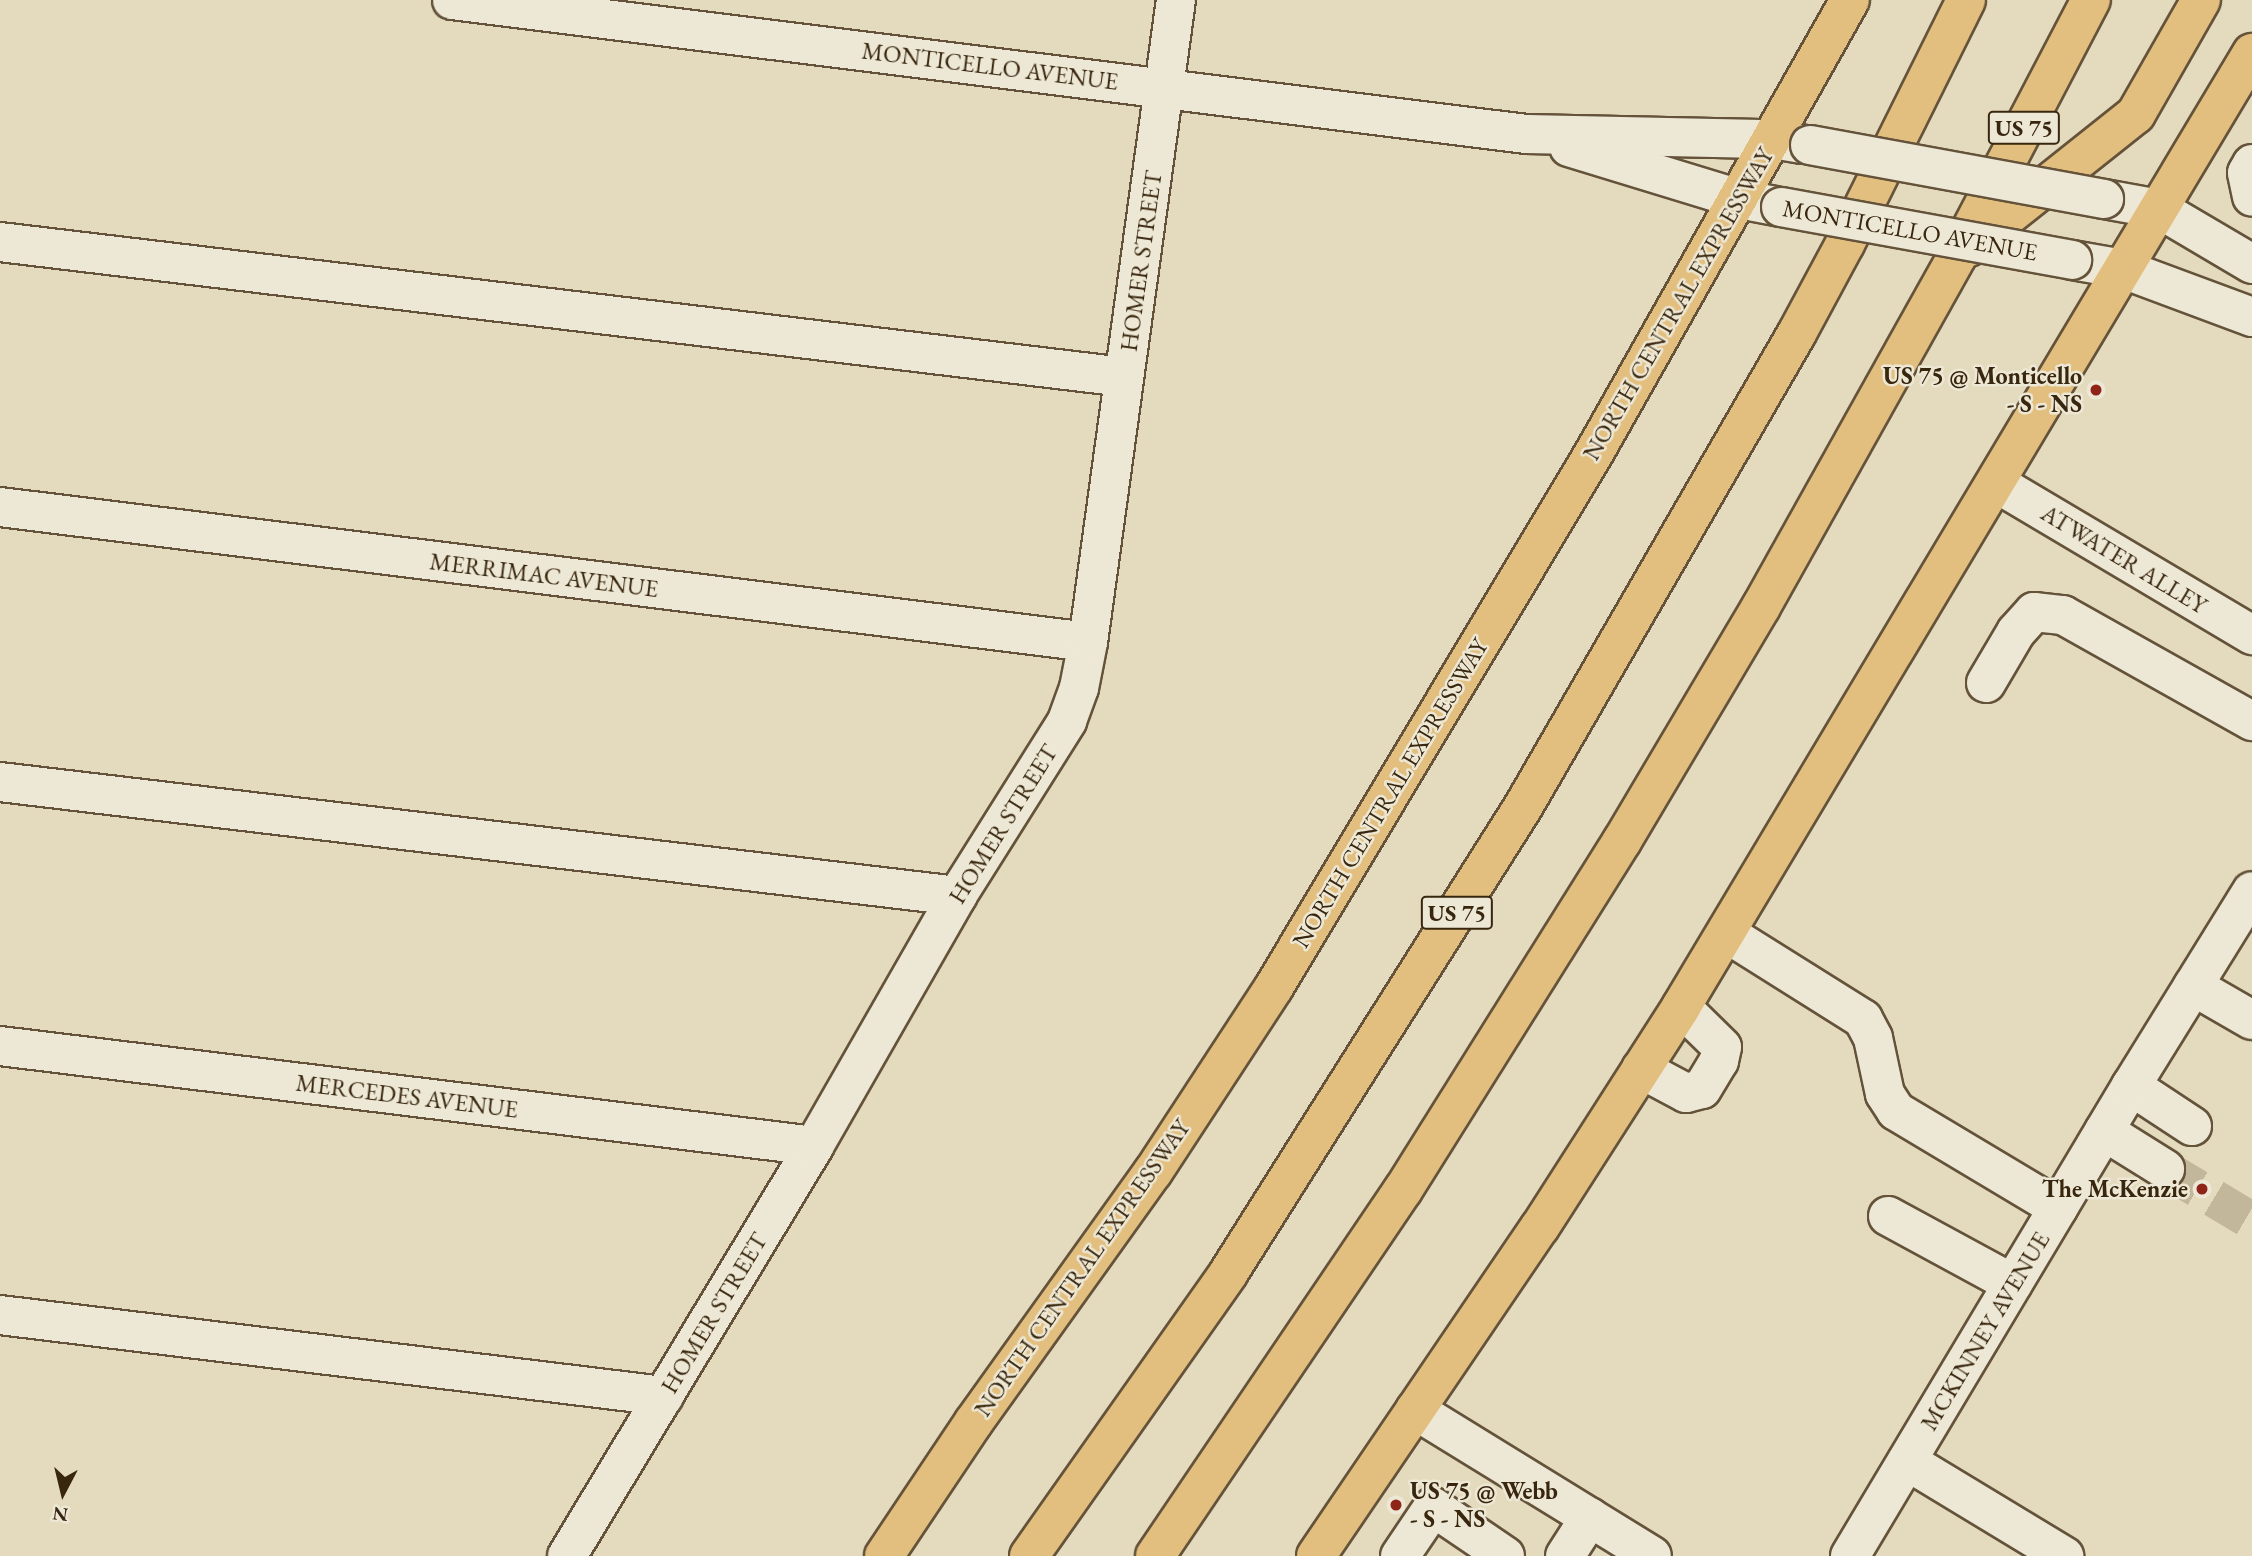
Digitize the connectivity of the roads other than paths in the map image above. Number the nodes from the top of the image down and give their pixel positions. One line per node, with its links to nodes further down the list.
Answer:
1 (452, 0): 8 (street, MONTICELLO AVENUE)
2 (1176, 0): 8 (street, HOMER STREET)
3 (1850, 0): 10 (main road, NORTH CENTRAL EXPRESSWAY)
4 (1966, 0): 51 (main road, US 75)
5 (2091, 0): 16 (main road, US 75)
6 (2201, 0): 16 (main road)
7 (2252, 53): 14 (main road)
8 (1165, 88): 9 (street, MONTICELLO AVENUE); 20 (street, HOMER STREET)
9 (1527, 134): 10 (street, MONTICELLO AVENUE); 13 (street, MONTICELLO AVENUE)
10 (1773, 139): 13 (main road, NORTH CENTRAL EXPRESSWAY); 14 (street, MONTICELLO AVENUE, bridge)
11 (2252, 164): 12 (street)
12 (2252, 196)
13 (1739, 199): 18 (street, MONTICELLO AVENUE, bridge); 50 (main road, NORTH CENTRAL EXPRESSWAY)
14 (2159, 209): 17 (street, MONTICELLO AVENUE); 18 (main road)
15 (0, 242): 20 (street)
16 (1957, 256): 52 (main road, US 75)
17 (2252, 264)
18 (2123, 269): 19 (street, MONTICELLO AVENUE); 21 (main road)
19 (2252, 317)
20 (1124, 377): 24 (street, HOMER STREET)
21 (1996, 483): 23 (street, ATWATER ALLEY); 30 (main road)
22 (0, 507): 24 (street, MERRIMAC AVENUE)
23 (2252, 635)
24 (1088, 642): 29 (street, HOMER STREET)
25 (1986, 683): 26 (street)
26 (2252, 721)
27 (0, 782): 29 (street)
28 (2252, 891): 31 (street, MCKINNEY AVENUE)
29 (957, 896): 39 (street, HOMER STREET)
30 (1726, 933): 32 (main road); 41 (street)
31 (2193, 986): 33 (street); 36 (street, MCKINNEY AVENUE)
32 (1681, 1007): 35 (main road); 35 (street)
33 (2252, 1020)
34 (0, 1046): 39 (street, MERCEDES AVENUE)
35 (1641, 1069): 46 (main road)
36 (2131, 1086): 37 (street); 38 (street, MCKINNEY AVENUE)
37 (2192, 1126)
38 (2104, 1131): 40 (street); 41 (street, MCKINNEY AVENUE)
39 (814, 1146): 45 (street, HOMER STREET)
40 (2165, 1169)
41 (2058, 1208): 43 (street, MCKINNEY AVENUE)
42 (1888, 1216): 43 (street)
43 (2013, 1284): 47 (street, MCKINNEY AVENUE)
44 (0, 1315): 45 (street)
45 (664, 1396): 49 (street, HOMER STREET)
46 (1415, 1410): 48 (street); 53 (main road)
47 (1907, 1461): 58 (street, MCKINNEY AVENUE); 59 (street)
48 (1590, 1517): 56 (street); 57 (street)
49 (567, 1556)
50 (884, 1556)
51 (1030, 1556)
52 (1155, 1556)
53 (1316, 1556)
54 (1400, 1556): 55 (street)
55 (1505, 1556)
56 (1565, 1556)
57 (1652, 1556)
58 (1850, 1556)
59 (2064, 1556)

